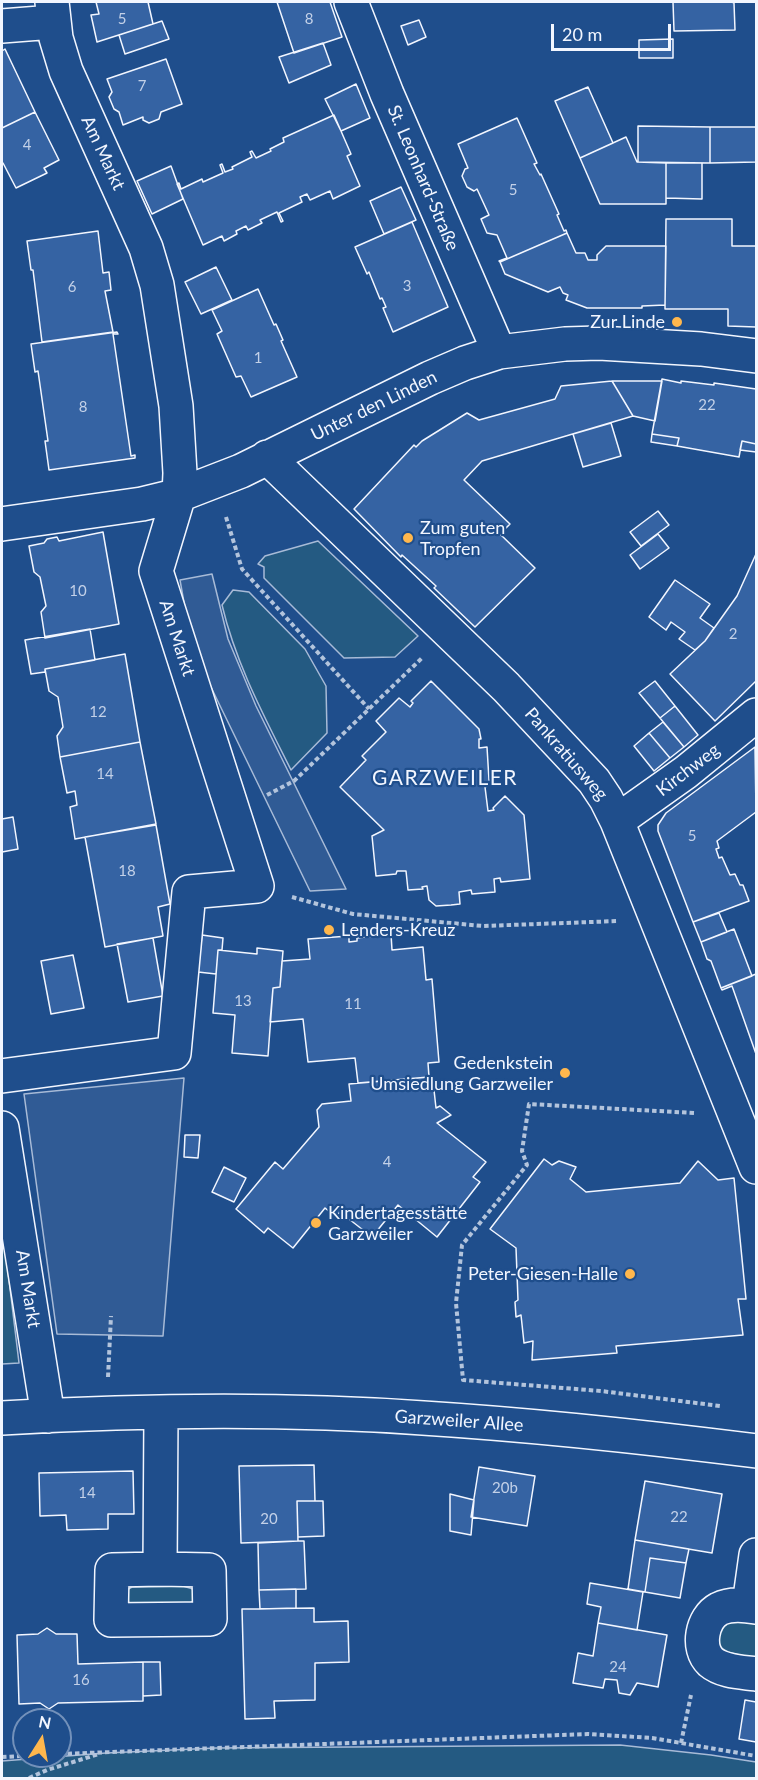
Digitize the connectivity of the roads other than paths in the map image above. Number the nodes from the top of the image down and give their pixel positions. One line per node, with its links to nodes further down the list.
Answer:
1 (351, 2): 4 (street, St. Leonhard-Straße)
2 (52, 12): 3 (street); 7 (street, Am Markt)
3 (2, 26)
4 (499, 352): 5 (street, Unter den Linden); 6 (street, Unter den Linden)
5 (756, 356)
6 (267, 457): 7 (street, Unter den Linden); 10 (street, Pankratiusweg)
7 (178, 495): 8 (street, Unter den Linden); 11 (street, Am Markt)
8 (2, 524)
9 (756, 715): 10 (street, Kirchweg)
10 (617, 821): 13 (street, Pankratiusweg)
11 (2, 1076)
12 (2, 1128): 15 (street, Am Markt)
13 (754, 1155)
14 (161, 1413): 15 (street, Garzweiler Allee); 17 (street, Garzweiler Allee); 19 (street)
15 (48, 1416): 16 (street, Garzweiler Allee)
16 (2, 1418)
17 (756, 1450)
18 (756, 1555): 20 (street)
19 (160, 1569)
20 (753, 1606): 21 (street)
21 (756, 1674)

